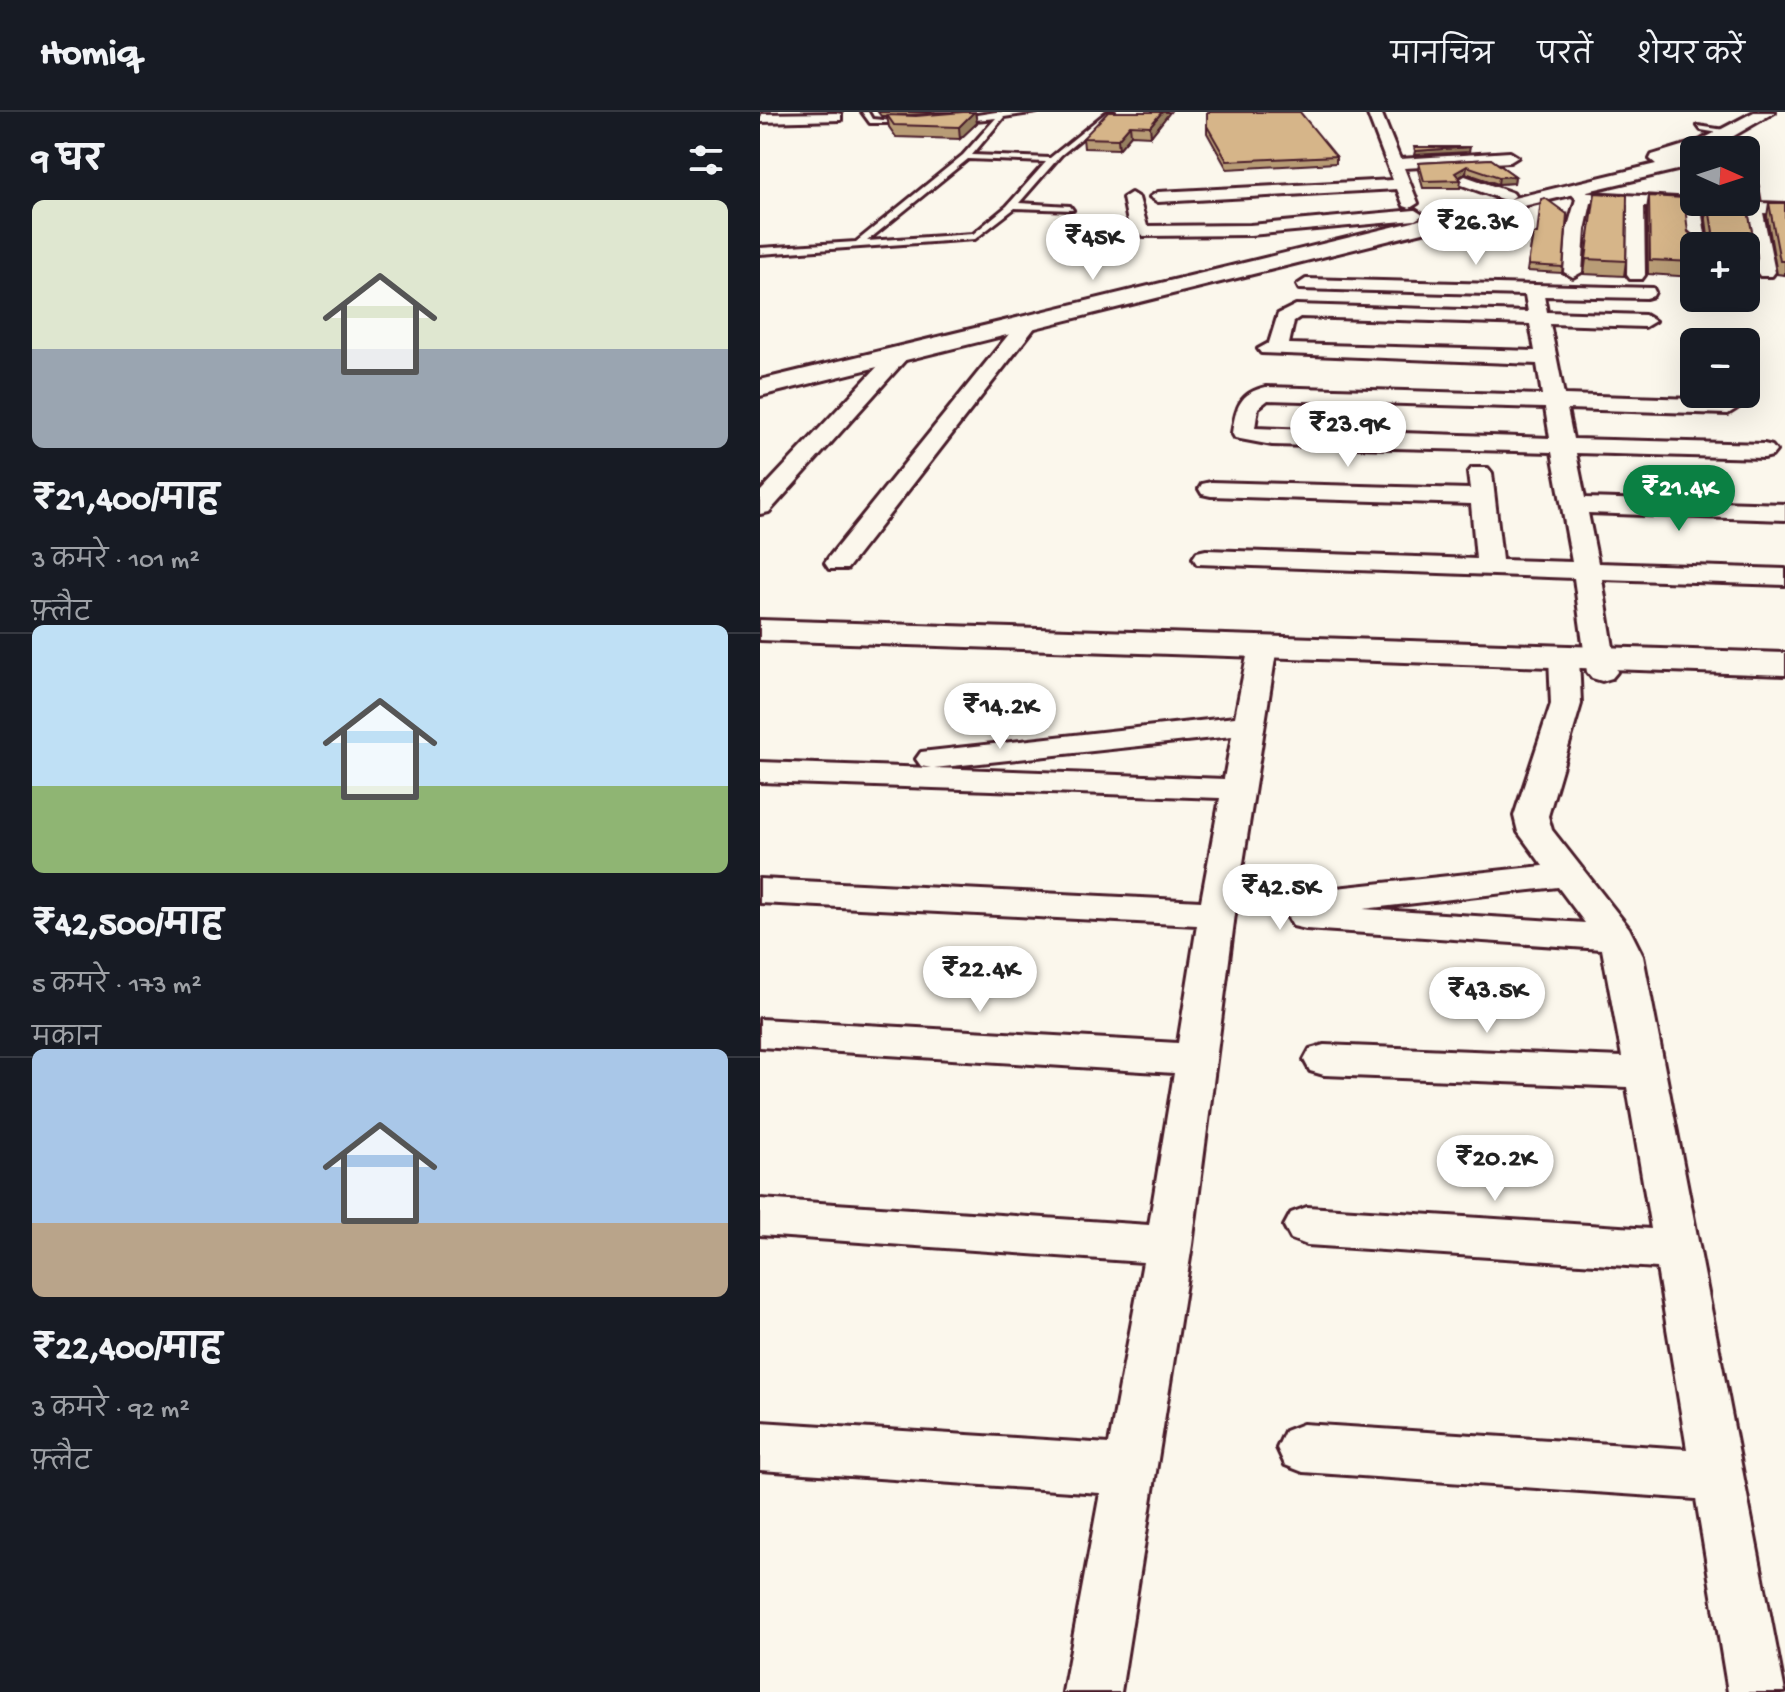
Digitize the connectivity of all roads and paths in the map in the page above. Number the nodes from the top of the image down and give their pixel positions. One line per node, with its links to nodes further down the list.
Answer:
1 (865, 112): 11 (lane)
2 (1034, 112): 6 (lane)
3 (1111, 112): 19 (lane)
4 (1374, 112): 28 (street)
5 (1767, 112): 14 (street)
6 (1001, 114): 10 (lane); 17 (lane)
7 (764, 117): 8 (street)
8 (836, 117)
9 (1785, 118): 16 (street)
10 (950, 120)
11 (918, 123)
12 (1701, 128): 14 (lane)
13 (797, 133): 15 (street)
14 (1731, 133): 26 (street)
15 (772, 134)
16 (1748, 136)
17 (966, 157): 19 (lane); 37 (lane)
18 (1510, 157): 28 (street)
19 (1053, 160): 33 (lane)
20 (1680, 164): 25 (street)
21 (1465, 181): 26 (street)
22 (1173, 183): 28 (street)
23 (1661, 187): 24 (street)
24 (1680, 192)
25 (1580, 193): 28 (street); 32 (street); 39 (street)
26 (1507, 196): 28 (street)
27 (1158, 197): 28 (street)
28 (1410, 197): 30 (street); 45 (street)
29 (1680, 197): 32 (street)
30 (1131, 198)
31 (1760, 198): 35 (street)
32 (1636, 201): 42 (street)
33 (1012, 205): 34 (lane); 37 (lane)
34 (1070, 208)
35 (1785, 209)
36 (1754, 216): 40 (street)
37 (859, 243): 38 (lane)
38 (760, 251)
39 (1573, 272)
40 (1766, 272)
41 (1306, 285): 42 (street)
42 (1533, 289): 43 (street)
43 (1536, 318): 44 (street); 47 (street); 47 (street)
44 (1645, 321)
45 (1029, 322): 46 (street); 60 (street)
46 (901, 353): 48 (street); 57 (street)
47 (1545, 358): 49 (street)
48 (760, 388)
49 (1554, 401): 50 (street); 51 (street); 52 (street)
50 (1680, 405)
51 (1477, 443): 52 (street); 55 (street)
52 (1563, 445): 53 (street); 56 (street)
53 (1764, 451)
54 (1211, 489): 55 (street)
55 (1482, 497): 61 (street)
56 (1574, 505): 58 (street); 62 (street)
57 (760, 507)
58 (1785, 512)
59 (1206, 558): 61 (street)
60 (838, 563)
61 (1490, 567): 62 (street)
62 (1586, 571): 63 (street); 67 (street)
63 (1785, 577)
64 (760, 630): 66 (street)
65 (760, 647): 66 (street)
66 (1262, 654): 67 (street); 70 (street)
67 (1583, 664): 68 (street); 69 (street); 74 (street)
68 (1785, 664)
69 (1785, 679)
70 (1249, 725): 72 (street); 73 (street)
71 (760, 772): 72 (street)
72 (804, 772): 73 (street)
73 (1239, 789): 76 (street)
74 (1569, 874): 77 (street); 77 (street)
75 (760, 891): 76 (street)
76 (1217, 914): 79 (street)
77 (1616, 937): 81 (street)
78 (760, 1033): 79 (street)
79 (1196, 1059): 84 (street)
80 (1324, 1060): 81 (street)
81 (1646, 1073): 85 (street)
82 (760, 1217): 84 (street)
83 (1307, 1226): 85 (street)
84 (1169, 1245): 88 (street)
85 (1678, 1250): 89 (street)
86 (760, 1446): 88 (street)
87 (1303, 1448): 89 (street)
88 (1129, 1470): 90 (street)
89 (1718, 1476): 91 (street)
90 (1092, 1692)
91 (1757, 1692)

